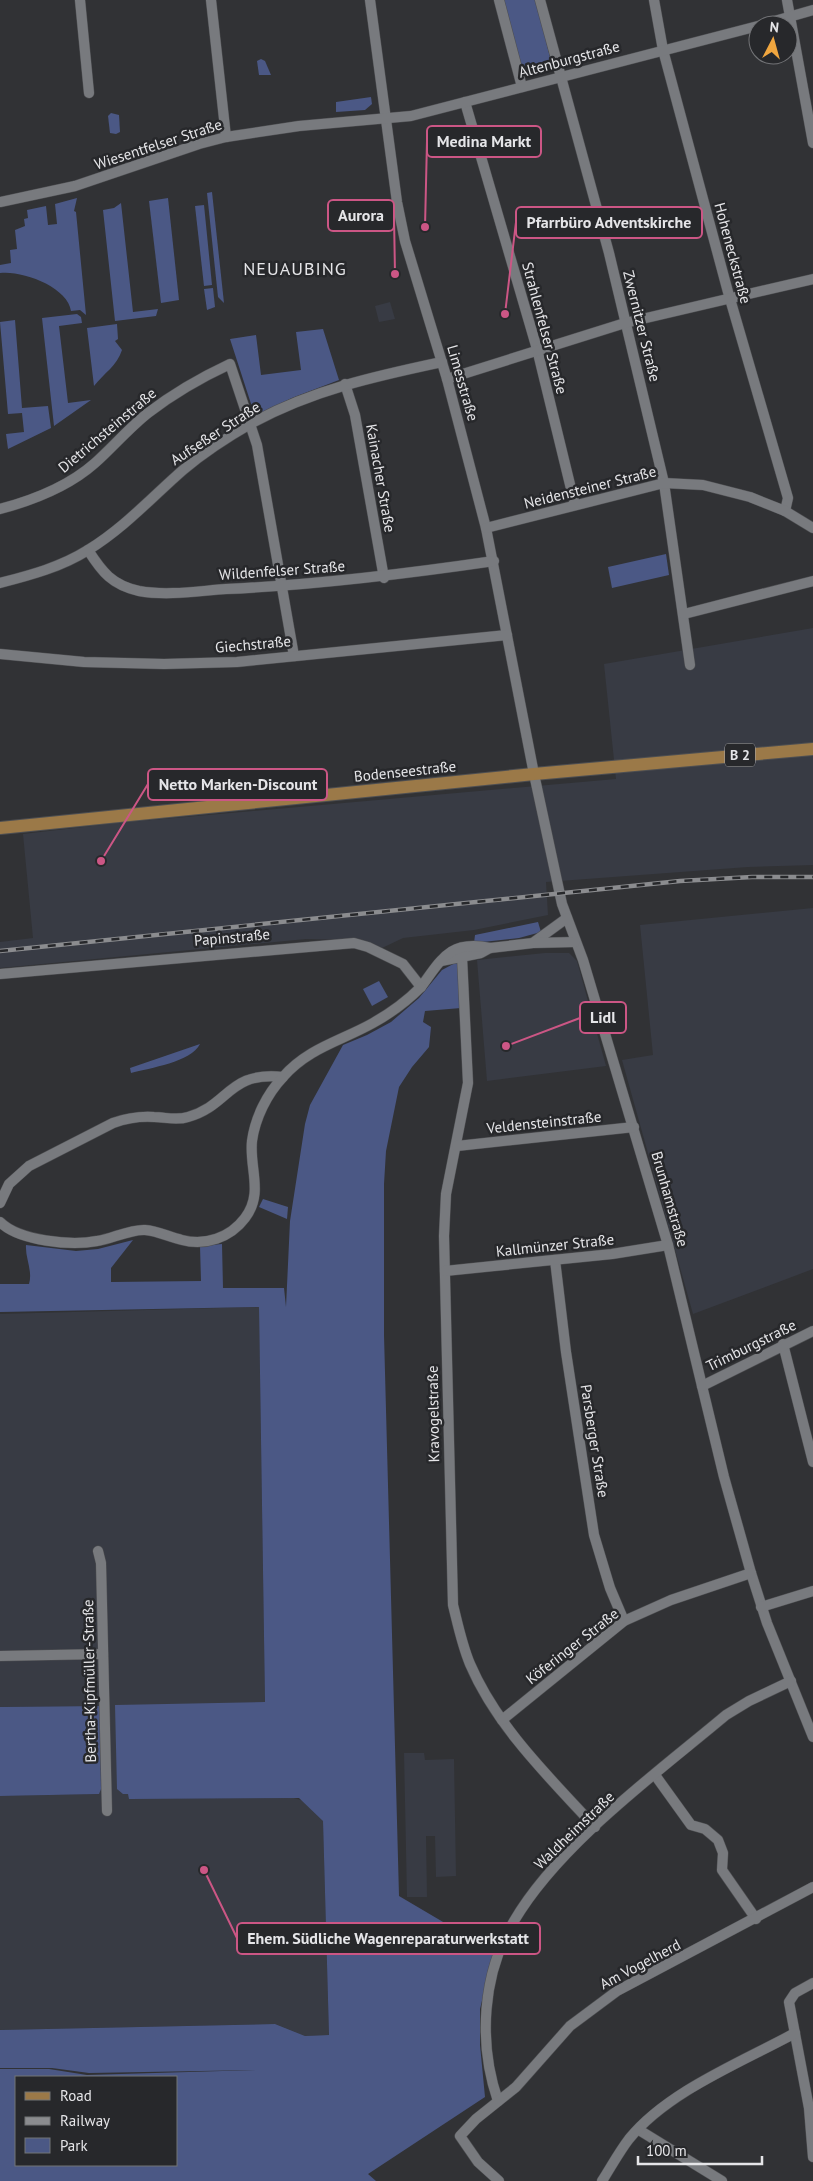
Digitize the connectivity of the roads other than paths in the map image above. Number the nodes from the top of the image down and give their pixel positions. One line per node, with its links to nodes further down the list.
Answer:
1 (80, 0): 16 (street)
2 (210, 0): 19 (street)
3 (370, 0): 18 (street, Limesstraße)
4 (499, 0): 15 (street)
5 (540, 0): 14 (street, Zwernitzer Straße)
6 (654, 0): 12 (street, Hoheneckstraße)
7 (787, 0): 9 (street)
8 (813, 10): 10 (street, Altenburgstraße)
9 (791, 15)
10 (797, 15)
11 (748, 28): 12 (street, Altenburgstraße)
12 (663, 50): 14 (street, Altenburgstraße); 23 (street, Hoheneckstraße)
13 (798, 57): 20 (street)
14 (560, 77): 15 (street, Altenburgstraße); 24 (street, Zwernitzer Straße)
15 (522, 87): 17 (street, Altenburgstraße)
16 (89, 92)
17 (465, 102): 18 (street, Altenburgstraße); 25 (street, Strahlenfelser Straße)
18 (387, 118): 19 (street, Wiesentfelser Straße); 26 (street, Limesstraße)
19 (226, 137): 21 (street, Wiesentfelser Straße)
20 (813, 143)
21 (0, 202)
22 (813, 279): 23 (street)
23 (729, 298): 24 (street); 33 (street, Hoheneckstraße)
24 (625, 322): 25 (street); 30 (street, Zwernitzer Straße)
25 (537, 349): 27 (street); 31 (street, Strahlenfelser Straße)
26 (442, 362): 27 (street, Limesstraße); 28 (street, Aufseßer Straße)
27 (447, 379): 34 (street, Limesstraße)
28 (345, 384): 29 (street, Aufseßer Straße); 38 (street, Kainacher Straße)
29 (251, 424): 32 (street, Dietrichsteinstraße); 36 (street, Aufseßer Straße); 41 (street)
30 (664, 483): 31 (street, Neidensteiner Straße); 33 (street, Neidensteiner Straße); 42 (street, Zwernitzer Straße)
31 (575, 505): 34 (street, Neidensteiner Straße)
32 (0, 510)
33 (785, 511): 35 (street, Neidensteiner Straße)
34 (486, 528): 37 (street, Limesstraße)
35 (813, 528)
36 (88, 550): 40 (street, Aufseßer Straße); 41 (street, Wildenfelser Straße)
37 (494, 561): 38 (street, Wildenfelser Straße); 43 (street, Limesstraße)
38 (384, 578): 41 (street, Wildenfelser Straße)
39 (813, 581): 42 (street)
40 (0, 583)
41 (283, 587): 45 (street)
42 (684, 614): 46 (street, Zwernitzer Straße)
43 (507, 635): 45 (street, Giechstraße); 48 (street, Limesstraße)
44 (0, 654): 45 (street, Giechstraße)
45 (294, 656)
46 (690, 665)
47 (813, 749): 48 (main road, Bodenseestraße / B 2)
48 (534, 774): 49 (main road, Bodenseestraße / B 2); 50 (street, Brunhamstraße)
49 (0, 828)
50 (567, 918): 51 (street, Brunhamstraße); 52 (street)
51 (575, 942): 52 (street); 59 (street, Brunhamstraße)
52 (533, 943): 53 (street)
53 (490, 948): 54 (street); 55 (street)
54 (462, 957): 55 (street); 60 (street, Kravogelstraße)
55 (439, 962): 57 (street)
56 (0, 974): 57 (street, Papinstraße)
57 (421, 987): 58 (street)
58 (283, 1076): 61 (street); 62 (street)
59 (634, 1127): 60 (street, Veldensteinstraße); 63 (street, Brunhamstraße)
60 (457, 1146): 65 (street, Kravogelstraße)
61 (0, 1203)
62 (0, 1222)
63 (668, 1245): 64 (street, Kallmünzer Straße); 68 (street, Brunhamstraße)
64 (555, 1260): 65 (street, Kallmünzer Straße); 74 (street, Parsberger Straße)
65 (445, 1272): 78 (street, Kravogelstraße)
66 (813, 1331): 67 (street, Trimburgstraße)
67 (783, 1344): 68 (street, Trimburgstraße); 69 (street)
68 (702, 1386): 71 (street, Brunhamstraße)
69 (813, 1462)
70 (98, 1551): 75 (street, Bertha-Kipfmüller-Straße)
71 (751, 1574): 73 (street, Brunhamstraße); 74 (street, Köferinger Straße)
72 (813, 1591): 73 (street)
73 (761, 1607): 77 (street, Brunhamstraße)
74 (624, 1622): 78 (street, Köferinger Straße)
75 (103, 1654): 76 (street); 81 (street, Bertha-Kipfmüller-Straße)
76 (0, 1656)
77 (791, 1681): 79 (street, Brunhamstraße); 80 (street, Waldheimstraße)
78 (502, 1720): 82 (street, Kravogelstraße)
79 (813, 1737)
80 (655, 1775): 82 (street, Waldheimstraße); 84 (street)
81 (107, 1811)
82 (595, 1827): 87 (street, Waldheimstraße)
83 (813, 1887): 84 (street, Am Vogelherd)
84 (756, 1919): 87 (street, Am Vogelherd)
85 (813, 1983): 86 (street)
86 (796, 2033): 88 (street); 89 (street)
87 (498, 2101): 90 (street, Am Vogelherd)
88 (639, 2130): 91 (street); 92 (street)
89 (813, 2157)
90 (499, 2181)
91 (602, 2181)
92 (722, 2181)

